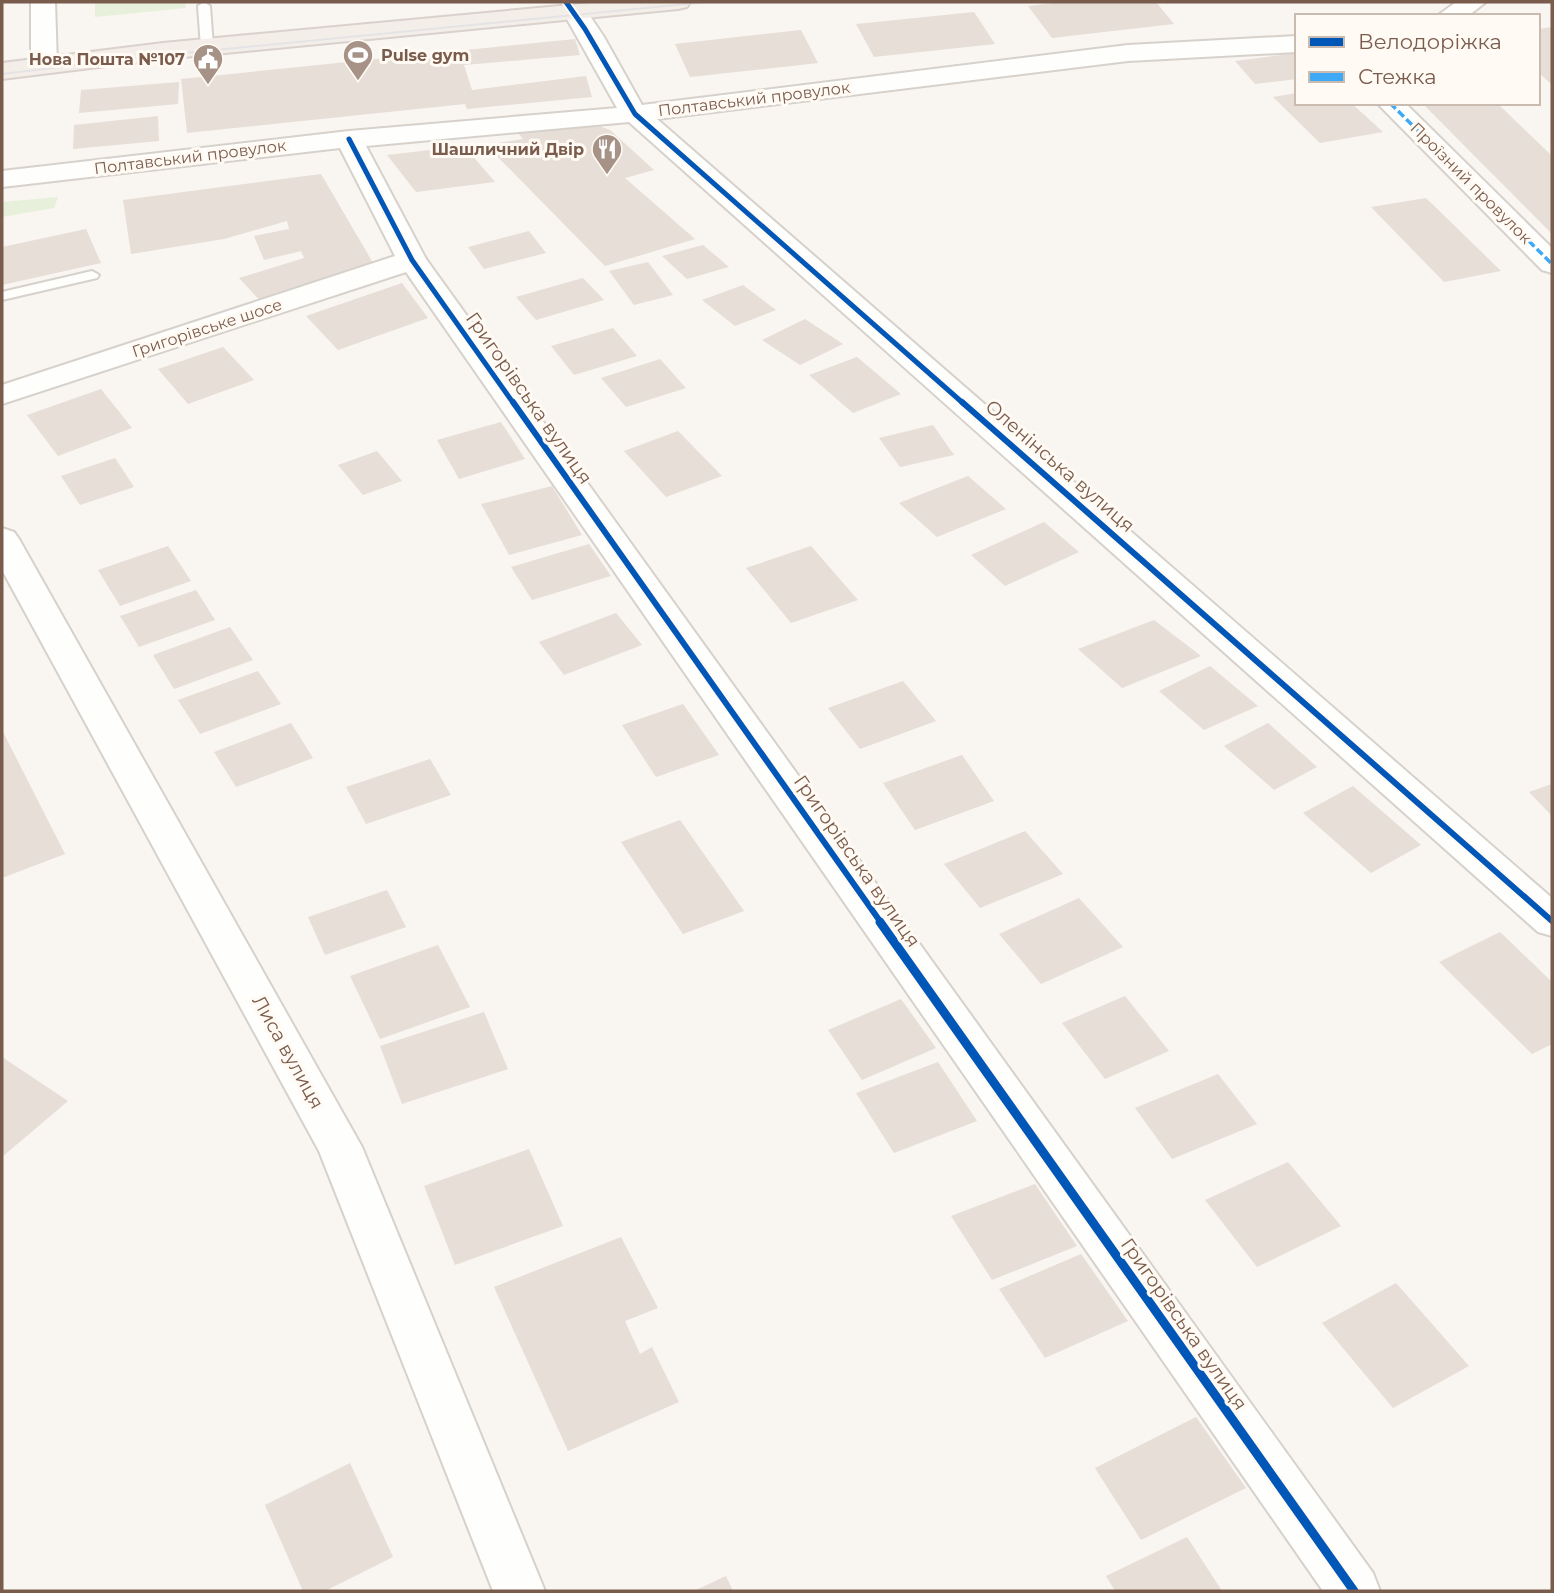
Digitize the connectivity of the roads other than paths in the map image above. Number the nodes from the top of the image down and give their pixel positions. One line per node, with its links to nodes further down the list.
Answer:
1 (43, 2): 9 (street)
2 (678, 2): 5 (main road)
3 (1474, 2): 6 (street)
4 (204, 6): 8 (lane)
5 (575, 12): 8 (main road); 12 (street, Оленінська вулиця)
6 (1453, 14)
7 (1295, 44): 12 (street, Полтавський провулок)
8 (207, 47): 9 (main road)
9 (44, 65): 10 (main road)
10 (2, 71)
11 (1392, 105): 16 (street, Проїзний провулок)
12 (635, 114): 13 (street, Полтавський провулок); 21 (street, Оленінська вулиця)
13 (349, 139): 14 (street, Полтавський провулок); 15 (street, Григорівська вулиця)
14 (2, 179)
15 (412, 260): 19 (street, Григорівське шосе); 23 (street, Григорівська вулиця)
16 (1552, 264)
17 (92, 275): 18 (lane)
18 (2, 296)
19 (2, 395)
20 (2, 539): 22 (street, Лиса вулиця)
21 (1552, 921)
22 (519, 1591)
23 (1354, 1591)

